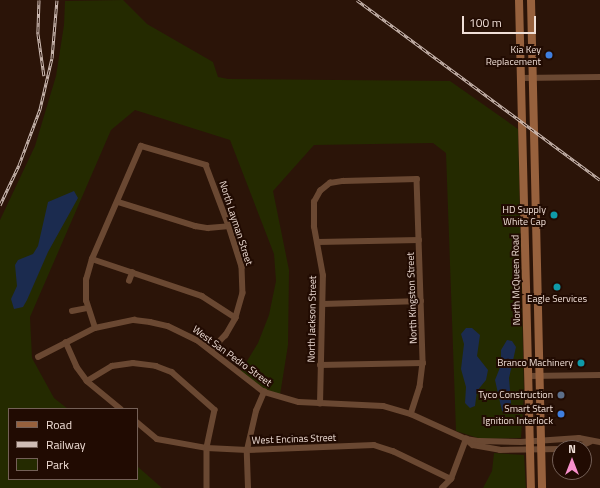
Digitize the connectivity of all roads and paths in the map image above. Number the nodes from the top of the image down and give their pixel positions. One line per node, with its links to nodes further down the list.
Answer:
1 (519, 0): 4 (main road, North McQueen Road)
2 (531, 0): 5 (main road)
3 (600, 77): 5 (street)
4 (521, 78): 5 (street); 10 (main road, North McQueen Road)
5 (533, 79): 9 (main road)
6 (417, 179): 11 (street, North Kingston Street); 12 (street, North Jackson Street)
7 (118, 202): 8 (street); 8 (street, North Layman Street); 13 (street)
8 (229, 226): 20 (street, North Layman Street)
9 (536, 235): 10 (main road); 29 (main road)
10 (525, 236): 28 (main road, North McQueen Road)
11 (419, 240): 12 (street); 16 (street, North Kingston Street)
12 (318, 242): 17 (street, North Jackson Street)
13 (92, 259): 14 (street); 18 (street)
14 (132, 273): 15 (street); 20 (street)
15 (129, 281)
16 (421, 301): 17 (street); 25 (street, North Kingston Street)
17 (323, 304): 26 (street, North Jackson Street)
18 (88, 308): 19 (street); 21 (street)
19 (72, 311)
20 (236, 318): 23 (street, North Layman Street)
21 (95, 328): 22 (street, West San Pedro Street); 23 (street, West San Pedro Street)
22 (66, 342): 24 (street, West San Pedro Street); 30 (street)
23 (212, 350): 31 (street, West San Pedro Street)
24 (38, 357)
25 (423, 363): 26 (street); 34 (street, North Kingston Street)
26 (320, 365): 32 (street, North Jackson Street)
27 (600, 375): 29 (street)
28 (529, 376): 29 (street); 40 (main road, North McQueen Road)
29 (540, 376): 41 (main road)
30 (87, 381): 33 (street); 43 (street)
31 (264, 392): 32 (street, West San Pedro Street); 44 (street)
32 (320, 404): 34 (street, West San Pedro Street)
33 (120, 408)
34 (411, 414): 36 (street, West San Pedro Street)
35 (138, 423): 43 (street, West Encinas Street)
36 (466, 439): 40 (street, West San Pedro Street); 45 (street)
37 (568, 440): 38 (street, West San Pedro Street)
38 (584, 440)
39 (552, 443): 41 (street, West San Pedro Street)
40 (530, 445): 41 (street, West San Pedro Street); 49 (main road, North McQueen Road)
41 (542, 445): 42 (street, West San Pedro Street); 50 (main road)
42 (552, 447)
43 (207, 448): 44 (street, West Encinas Street); 46 (street)
44 (247, 450): 45 (street, West Encinas Street); 47 (street)
45 (451, 479): 48 (street)
46 (207, 488)
47 (248, 488)
48 (442, 488)
49 (531, 488)
50 (542, 488)

